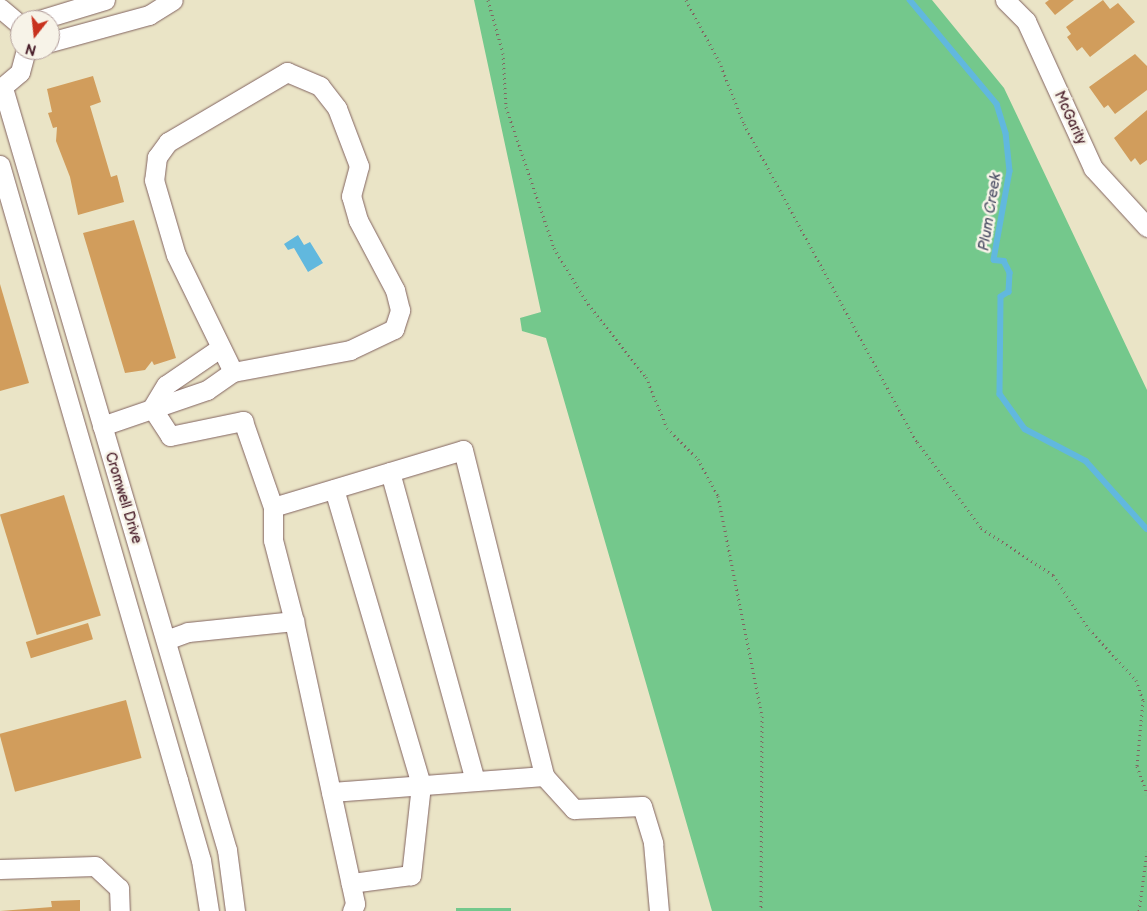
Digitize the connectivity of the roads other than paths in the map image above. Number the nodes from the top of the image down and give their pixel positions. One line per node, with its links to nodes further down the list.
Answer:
1 (103, 0): 5 (street)
2 (173, 0): 7 (street)
3 (1005, 0): 11 (street, McGarity)
4 (0, 8): 6 (street)
5 (60, 13)
6 (10, 16)
7 (60, 39)
8 (23, 60): 9 (street)
9 (2, 88): 17 (street, Cromwell Drive)
10 (0, 165): 30 (street, Cromwell Drive)
11 (1147, 227)
12 (220, 348): 13 (street); 13 (street); 14 (street)
13 (232, 372): 15 (street)
14 (182, 376): 15 (street); 16 (street)
15 (194, 394): 16 (street)
16 (152, 408): 17 (street); 20 (street)
17 (102, 426): 22 (street, Cromwell Drive)
18 (390, 472): 19 (street); 23 (street); 24 (street)
19 (334, 489): 20 (street); 25 (street)
20 (273, 507): 21 (street)
21 (294, 620): 22 (street); 26 (street)
22 (166, 640): 31 (street, Cromwell Drive)
23 (544, 776): 24 (street); 33 (street)
24 (475, 781): 25 (street)
25 (421, 785): 26 (street); 28 (street)
26 (331, 792): 28 (street)
27 (0, 869): 29 (street)
28 (351, 883): 32 (street)
29 (120, 911)
30 (209, 911)
31 (234, 911)
32 (352, 911)
33 (659, 911)

